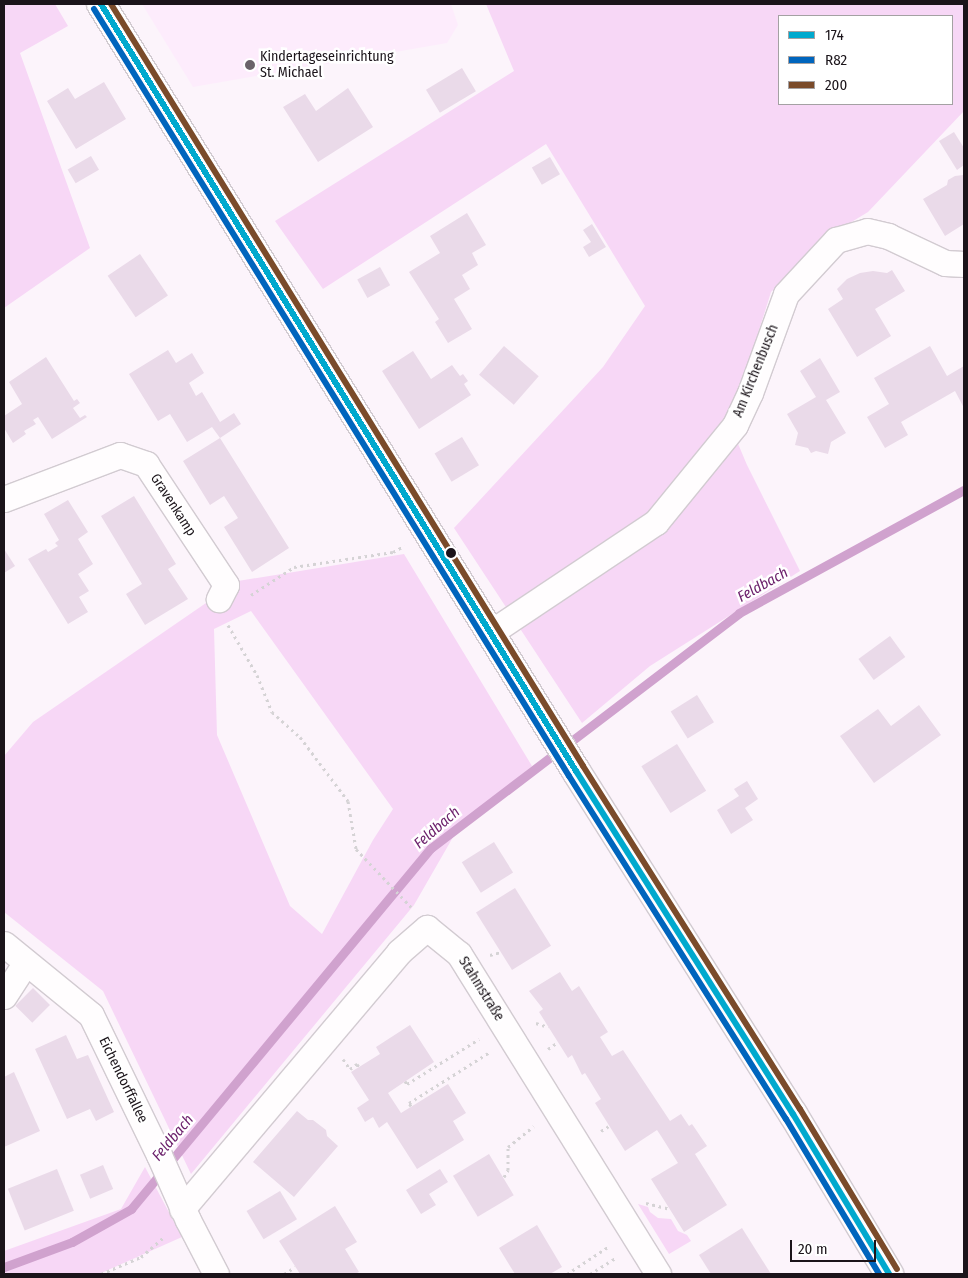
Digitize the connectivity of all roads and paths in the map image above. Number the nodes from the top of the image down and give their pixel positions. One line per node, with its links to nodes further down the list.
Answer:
1 (101, 4): 7 (main road)
2 (964, 264): 7 (street, Am Kirchenbusch)
3 (4, 499): 6 (street, Gravenkamp)
4 (407, 544): 5 (path)
5 (246, 598)
6 (219, 599): 8 (path)
7 (490, 633): 32 (main road)
8 (416, 911)
9 (4, 944): 10 (street, Eichendorffallee)
10 (26, 962): 11 (street); 21 (street, Eichendorffallee)
11 (4, 996)
12 (484, 1036): 16 (path)
13 (493, 1051): 17 (path)
14 (340, 1055): 15 (path)
15 (359, 1067)
16 (405, 1082)
17 (411, 1106)
18 (538, 1122): 19 (path)
19 (504, 1177)
20 (639, 1200): 22 (path)
21 (182, 1209): 26 (path); 27 (street, Eichendorffallee); 31 (street, Stahmstraße)
22 (670, 1209)
23 (613, 1244): 29 (path)
24 (620, 1255): 30 (path)
25 (295, 1267): 28 (path)
26 (101, 1274)
27 (216, 1274)
28 (284, 1274)
29 (567, 1274)
30 (590, 1274)
31 (658, 1274)
32 (890, 1274)

